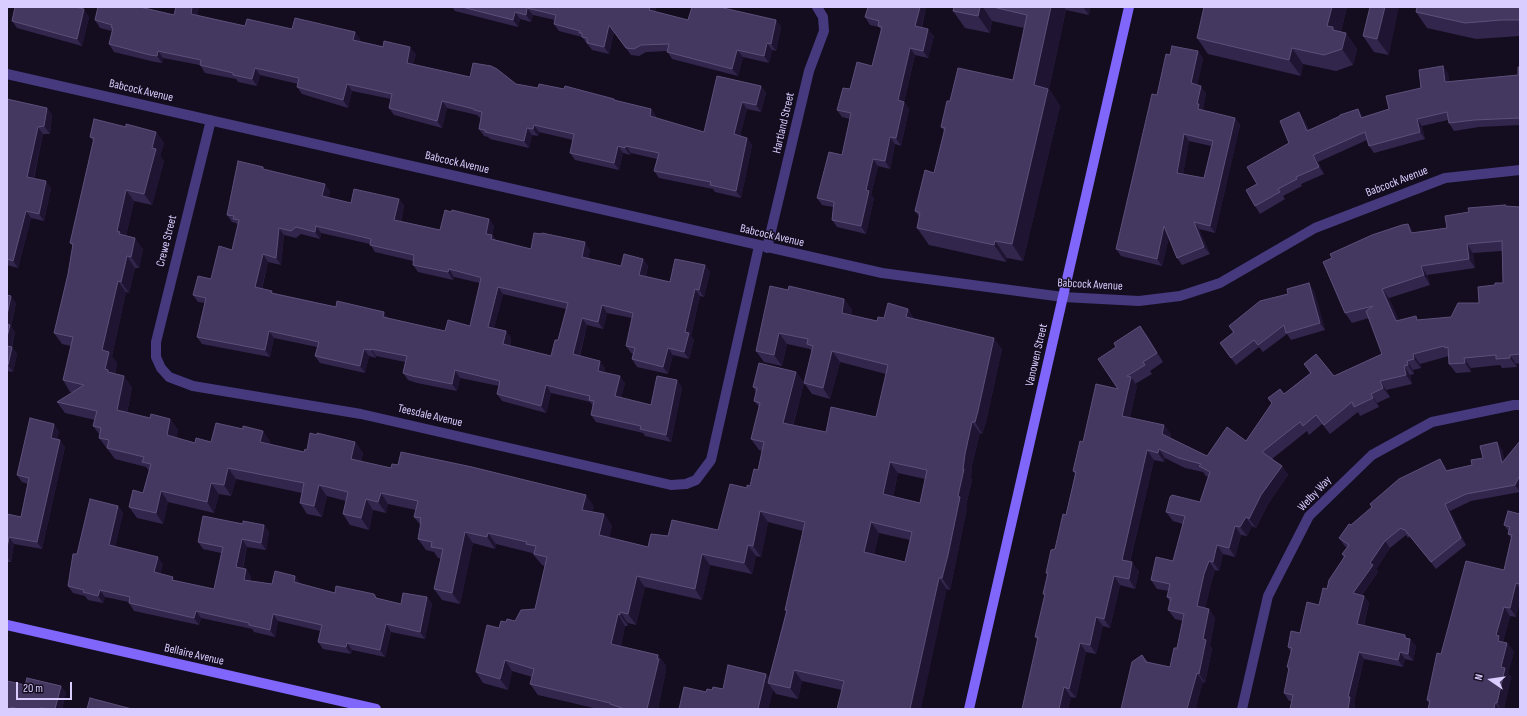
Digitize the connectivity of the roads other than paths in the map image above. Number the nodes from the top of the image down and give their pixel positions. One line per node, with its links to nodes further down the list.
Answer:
1 (817, 7): 6 (street, Hartland Street)
2 (1129, 7): 7 (main road, Vanowen Street)
3 (7, 74): 4 (street, Babcock Avenue)
4 (211, 120): 6 (street, Babcock Avenue); 8 (street, Crewe Street)
5 (1520, 170): 7 (street, Babcock Avenue)
6 (763, 247): 7 (street, Babcock Avenue); 10 (street, Hartland Street)
7 (1063, 297): 13 (main road, Vanowen Street)
8 (161, 368): 10 (street, Teesdale Avenue)
9 (1520, 405): 14 (street, Welby Way)
10 (696, 480)
11 (7, 625): 12 (main road, Bellaire Avenue)
12 (376, 709)
13 (969, 709)
14 (1242, 709)

